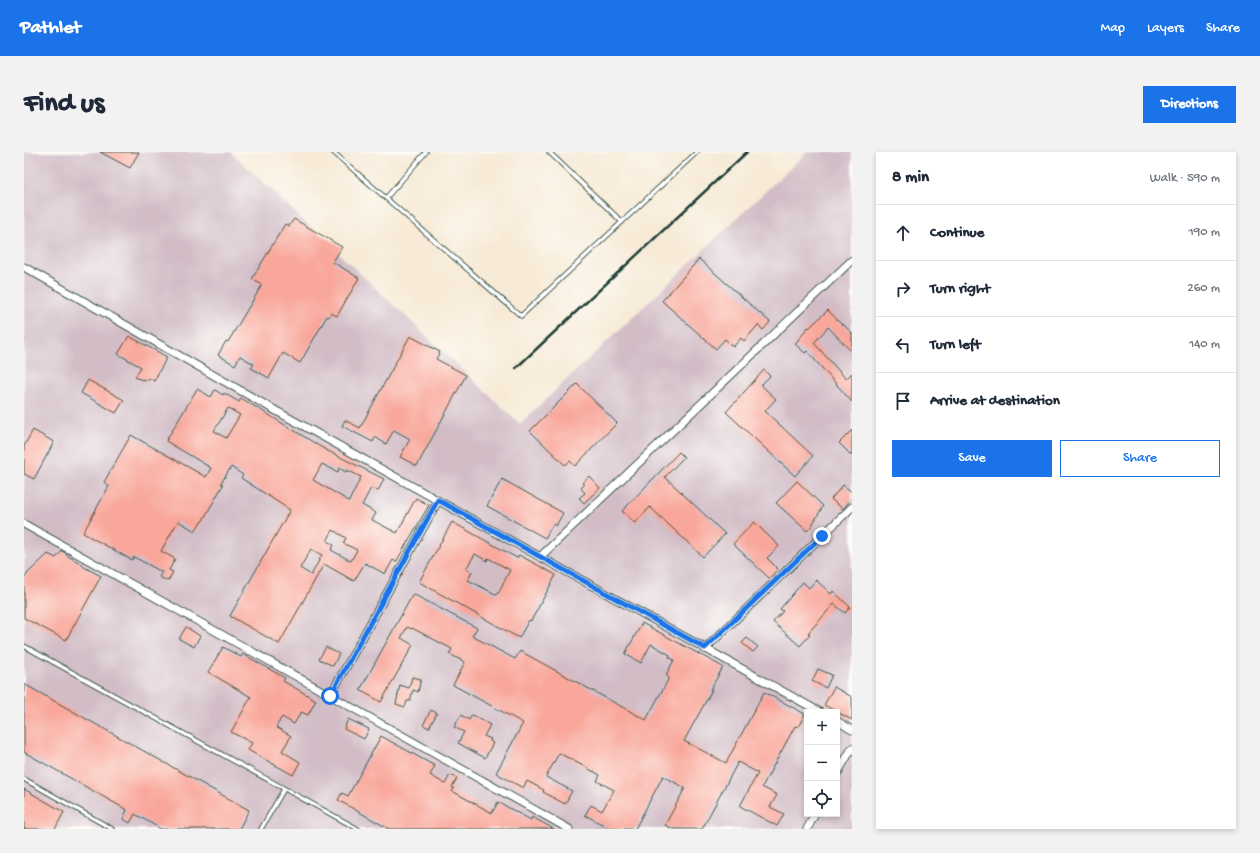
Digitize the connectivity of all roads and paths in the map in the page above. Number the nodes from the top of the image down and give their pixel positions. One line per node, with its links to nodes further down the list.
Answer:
1 (333, 152): 5 (lane)
2 (426, 152): 5 (lane)
3 (549, 152): 6 (lane)
4 (695, 153): 6 (lane)
5 (386, 198): 6 (lane)
6 (622, 222)
7 (852, 260): 12 (street)
8 (24, 267): 9 (street)
9 (438, 500): 12 (street); 15 (street)
10 (852, 507): 14 (street)
11 (24, 524): 15 (street)
12 (540, 557): 14 (street)
13 (24, 646): 22 (lane)
14 (705, 648): 16 (street)
15 (330, 696): 27 (street)
16 (815, 709)
17 (840, 723): 18 (street)
18 (852, 730)
19 (852, 748): 20 (street)
20 (840, 769)
21 (24, 779): 24 (lane)
22 (284, 788): 25 (lane); 26 (lane)
23 (813, 817): 28 (street)
24 (112, 829)
25 (261, 829)
26 (358, 829)
27 (569, 829)
28 (806, 829)

